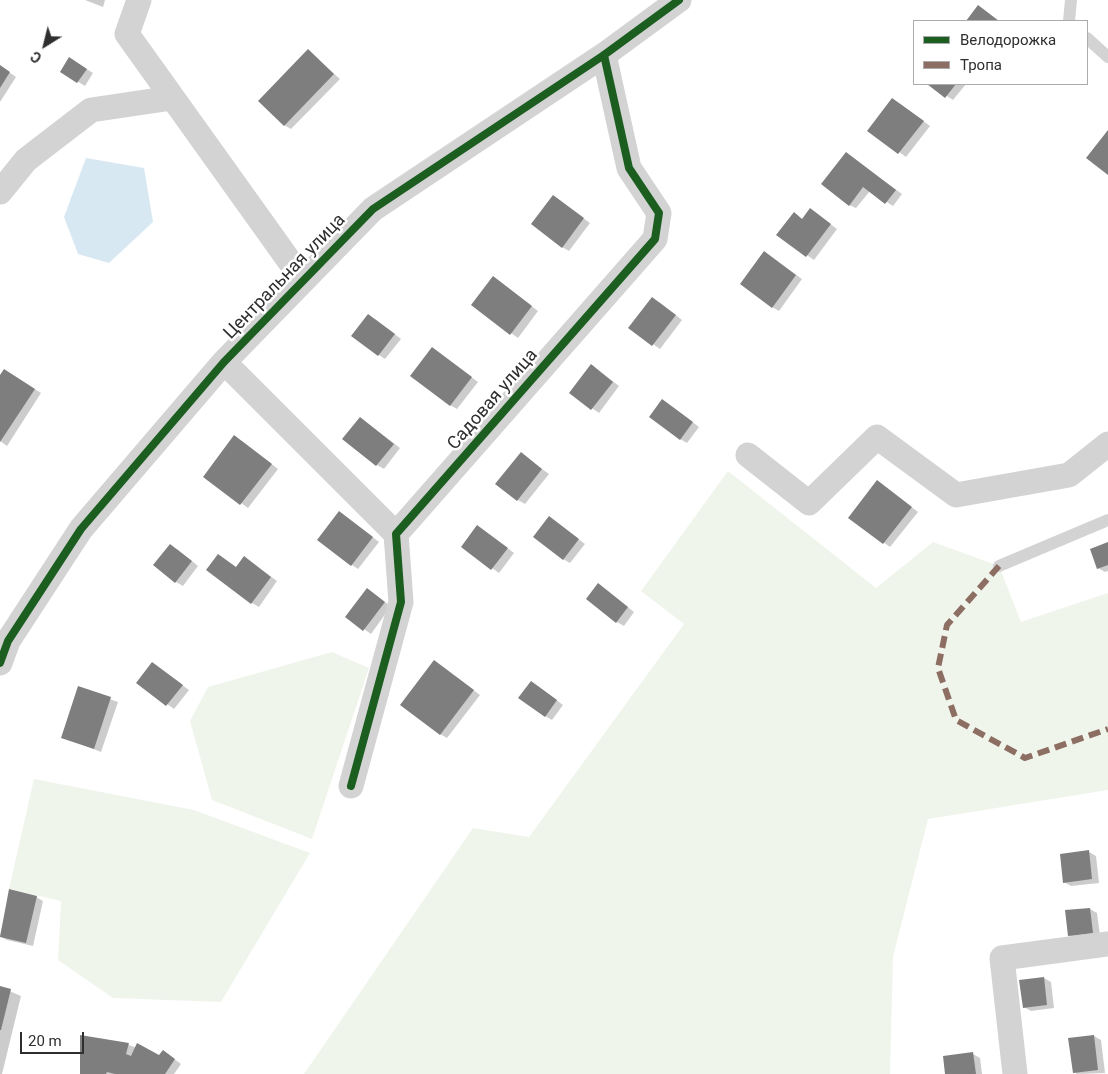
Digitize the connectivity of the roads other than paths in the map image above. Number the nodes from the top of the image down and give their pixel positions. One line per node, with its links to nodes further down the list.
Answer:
1 (139, 0): 8 (street)
2 (679, 0): 6 (street, Центральная улица)
3 (1071, 0): 4 (lane)
4 (1069, 20)
5 (1088, 39): 7 (lane)
6 (604, 55): 10 (street, Центральная улица); 15 (street, Садовая улица)
7 (1108, 57)
8 (172, 98): 9 (street); 10 (street)
9 (0, 192)
10 (303, 280): 11 (street, Центральная улица)
11 (224, 362): 15 (street); 17 (street, Центральная улица)
12 (1108, 444): 13 (street)
13 (748, 455)
14 (1108, 520): 16 (lane)
15 (396, 534): 18 (street)
16 (999, 566)
17 (0, 663)
18 (351, 786)
19 (1108, 944): 20 (street)
20 (1016, 1074)

